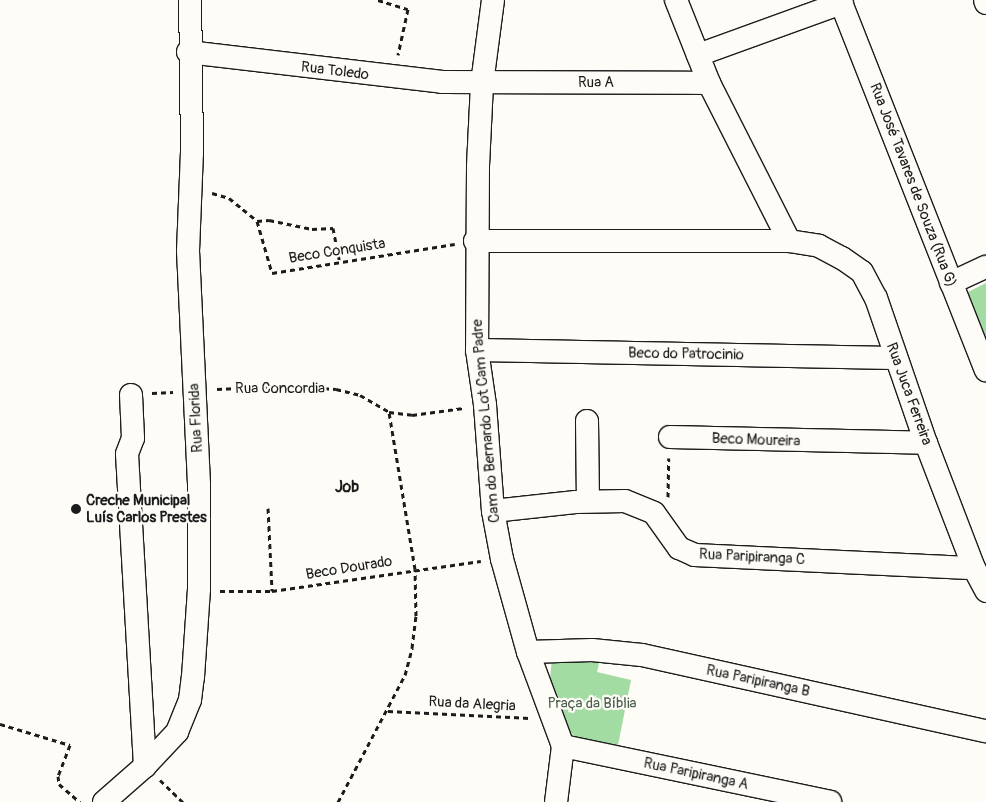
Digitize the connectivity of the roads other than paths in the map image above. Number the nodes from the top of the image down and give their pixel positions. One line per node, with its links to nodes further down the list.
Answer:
1 (190, 0): 5 (street, Rua Florida)
2 (493, 0): 8 (street, Cam do Bernardo Lot Cam Padre)
3 (676, 0): 6 (street)
4 (841, 2): 6 (street); 12 (street, Rua José Tavares de Souza (Rua G))
5 (188, 52): 8 (street, Rua Toledo); 27 (street, Rua Florida)
6 (698, 55): 7 (street)
7 (709, 83): 8 (street, Rua A); 10 (street)
8 (482, 84): 9 (street, Cam do Bernardo Lot Cam Padre)
9 (475, 241): 10 (street, Rua Juca Ferreira); 13 (street, Cam do Bernardo Lot Cam Padre)
10 (789, 241): 14 (street, Rua Juca Ferreira)
11 (986, 267): 12 (street)
12 (952, 283): 15 (street, Rua José Tavares de Souza (Rua G))
13 (477, 350): 14 (street, Beco do Patrocinio); 21 (street, Cam do Bernardo Lot Cam Padre)
14 (895, 358): 19 (street, Rua Juca Ferreira)
15 (986, 370)
16 (131, 395): 27 (street)
17 (587, 421): 20 (street)
18 (670, 437): 19 (street, Beco Moureira)
19 (926, 443): 22 (street, Rua Juca Ferreira)
20 (588, 501): 21 (street, Rua Paripiranga C); 22 (street, Rua Paripiranga C)
21 (492, 511): 24 (street, Cam do Bernardo Lot Cam Padre)
22 (974, 568): 23 (street, Rua Juca Ferreira)
23 (986, 591)
24 (528, 652): 25 (street, Rua Paripiranga B); 26 (street, Cam do Bernardo Lot Cam Padre)
25 (986, 731)
26 (563, 746): 29 (street, Cam do Bernardo Lot Cam Padre); 30 (street, Rua Paripiranga A)
27 (145, 766): 28 (street, Rua Florida)
28 (104, 802)
29 (556, 802)
30 (830, 802)

